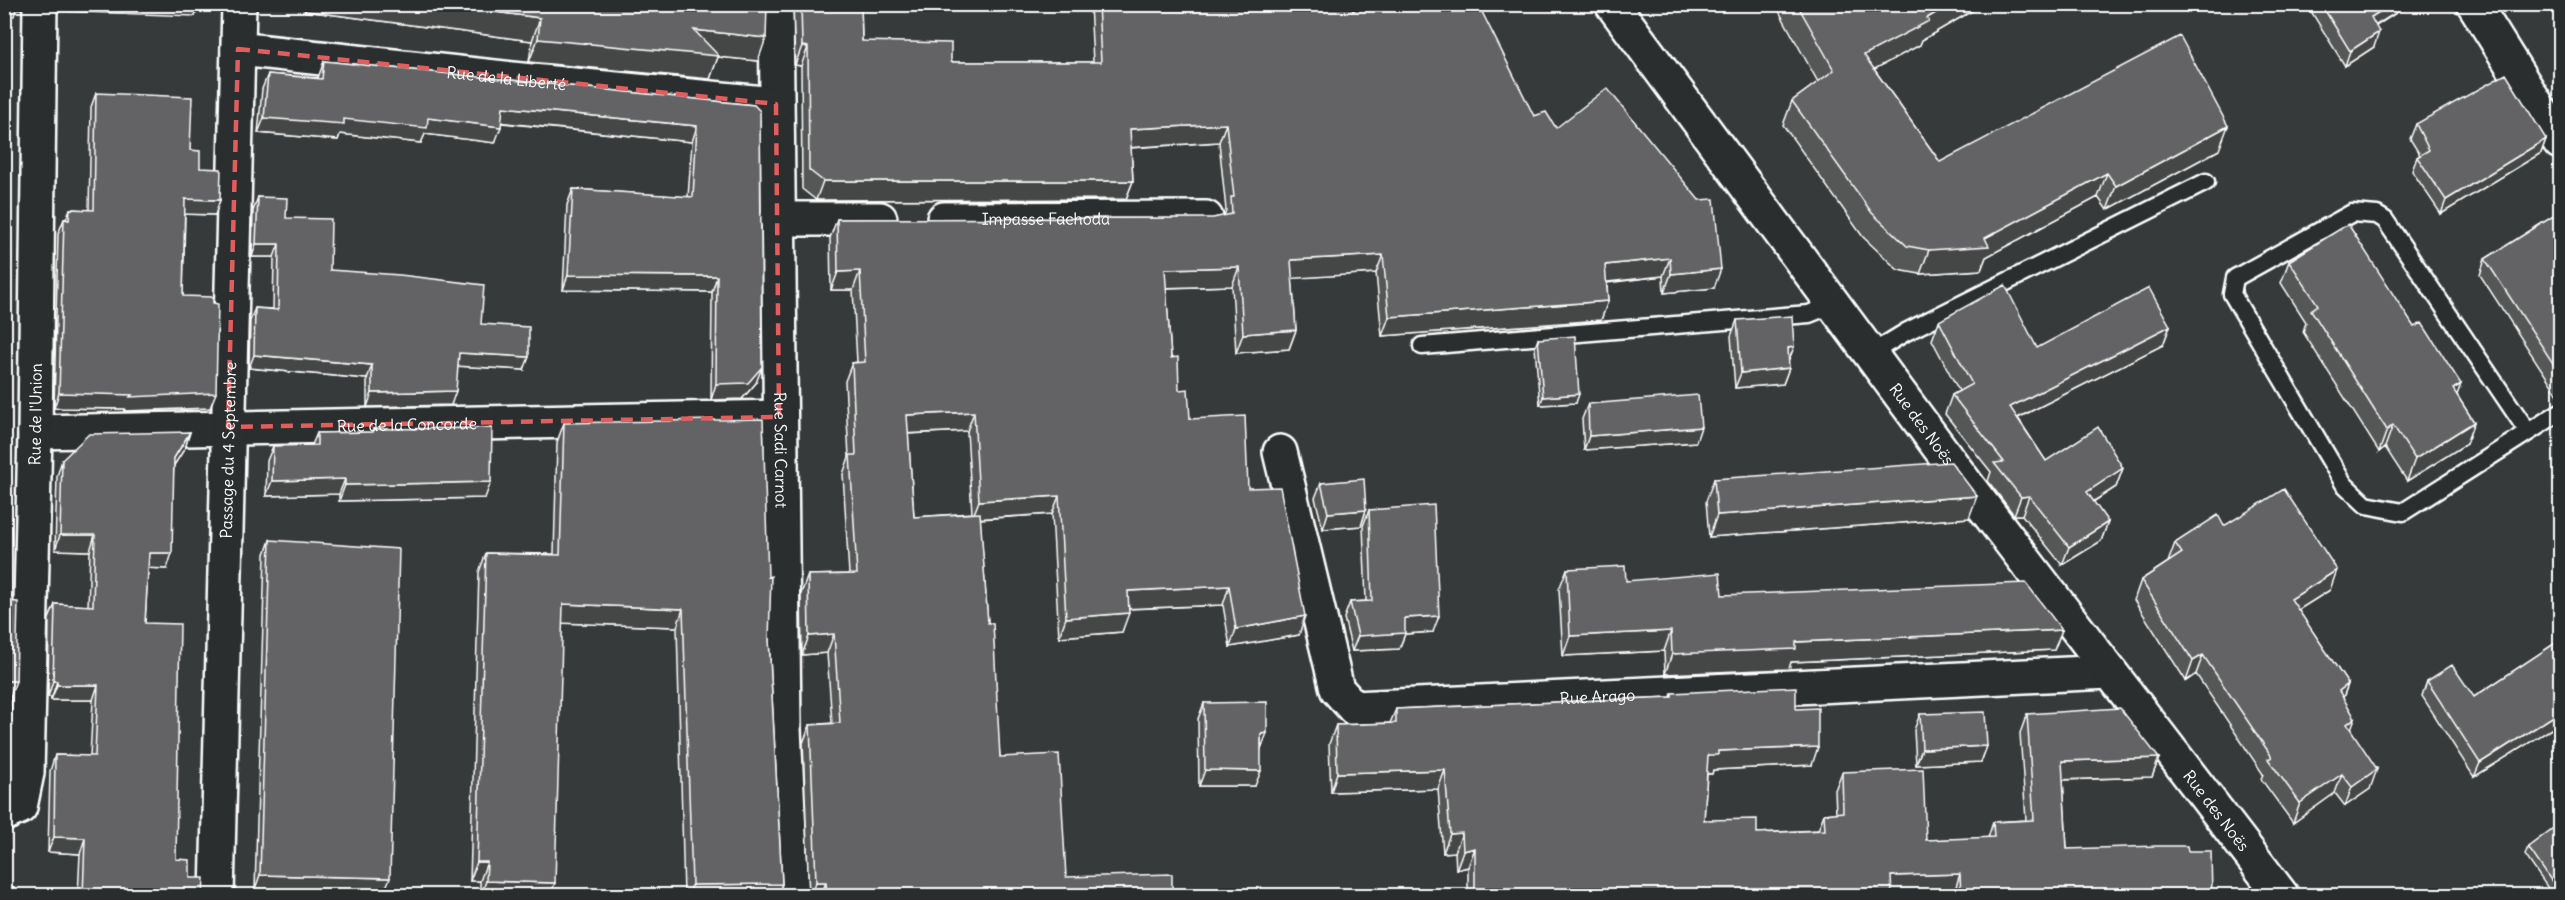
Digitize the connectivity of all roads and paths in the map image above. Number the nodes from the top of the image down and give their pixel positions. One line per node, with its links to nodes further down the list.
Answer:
1 (40, 4): 18 (street, Rue de l'Union)
2 (239, 4): 6 (street, Passage du 4 Septembre)
3 (776, 4): 7 (street, Rue Sadi Carnot)
4 (2475, 4): 8 (street)
5 (1624, 7): 12 (street, Rue des Noës)
6 (238, 49): 7 (street, Rue de la Liberté); 17 (street, Passage du 4 Septembre)
7 (776, 104): 11 (street, Rue Sadi Carnot)
8 (2560, 142)
9 (2206, 182): 14 (lane)
10 (1206, 218): 11 (street, Impasse Fachoda)
11 (777, 219): 16 (street, Rue Sadi Carnot)
12 (1834, 304): 13 (lane); 14 (street, Rue des Noës)
13 (1422, 346)
14 (1870, 354): 21 (street, Rue des Noës)
15 (2560, 412): 19 (lane)
16 (779, 417): 17 (street, Rue de la Concorde); 24 (street, Rue Sadi Carnot)
17 (228, 427): 18 (street, Rue de la Concorde); 23 (street, Passage du 4 Septembre)
18 (35, 432): 22 (street, Rue de l'Union)
19 (2528, 432): 19 (lane)
20 (1280, 452): 21 (street, Rue Arago)
21 (2110, 672): 25 (street, Rue des Noës)
22 (4, 814)
23 (218, 896)
24 (792, 896)
25 (2282, 896)

